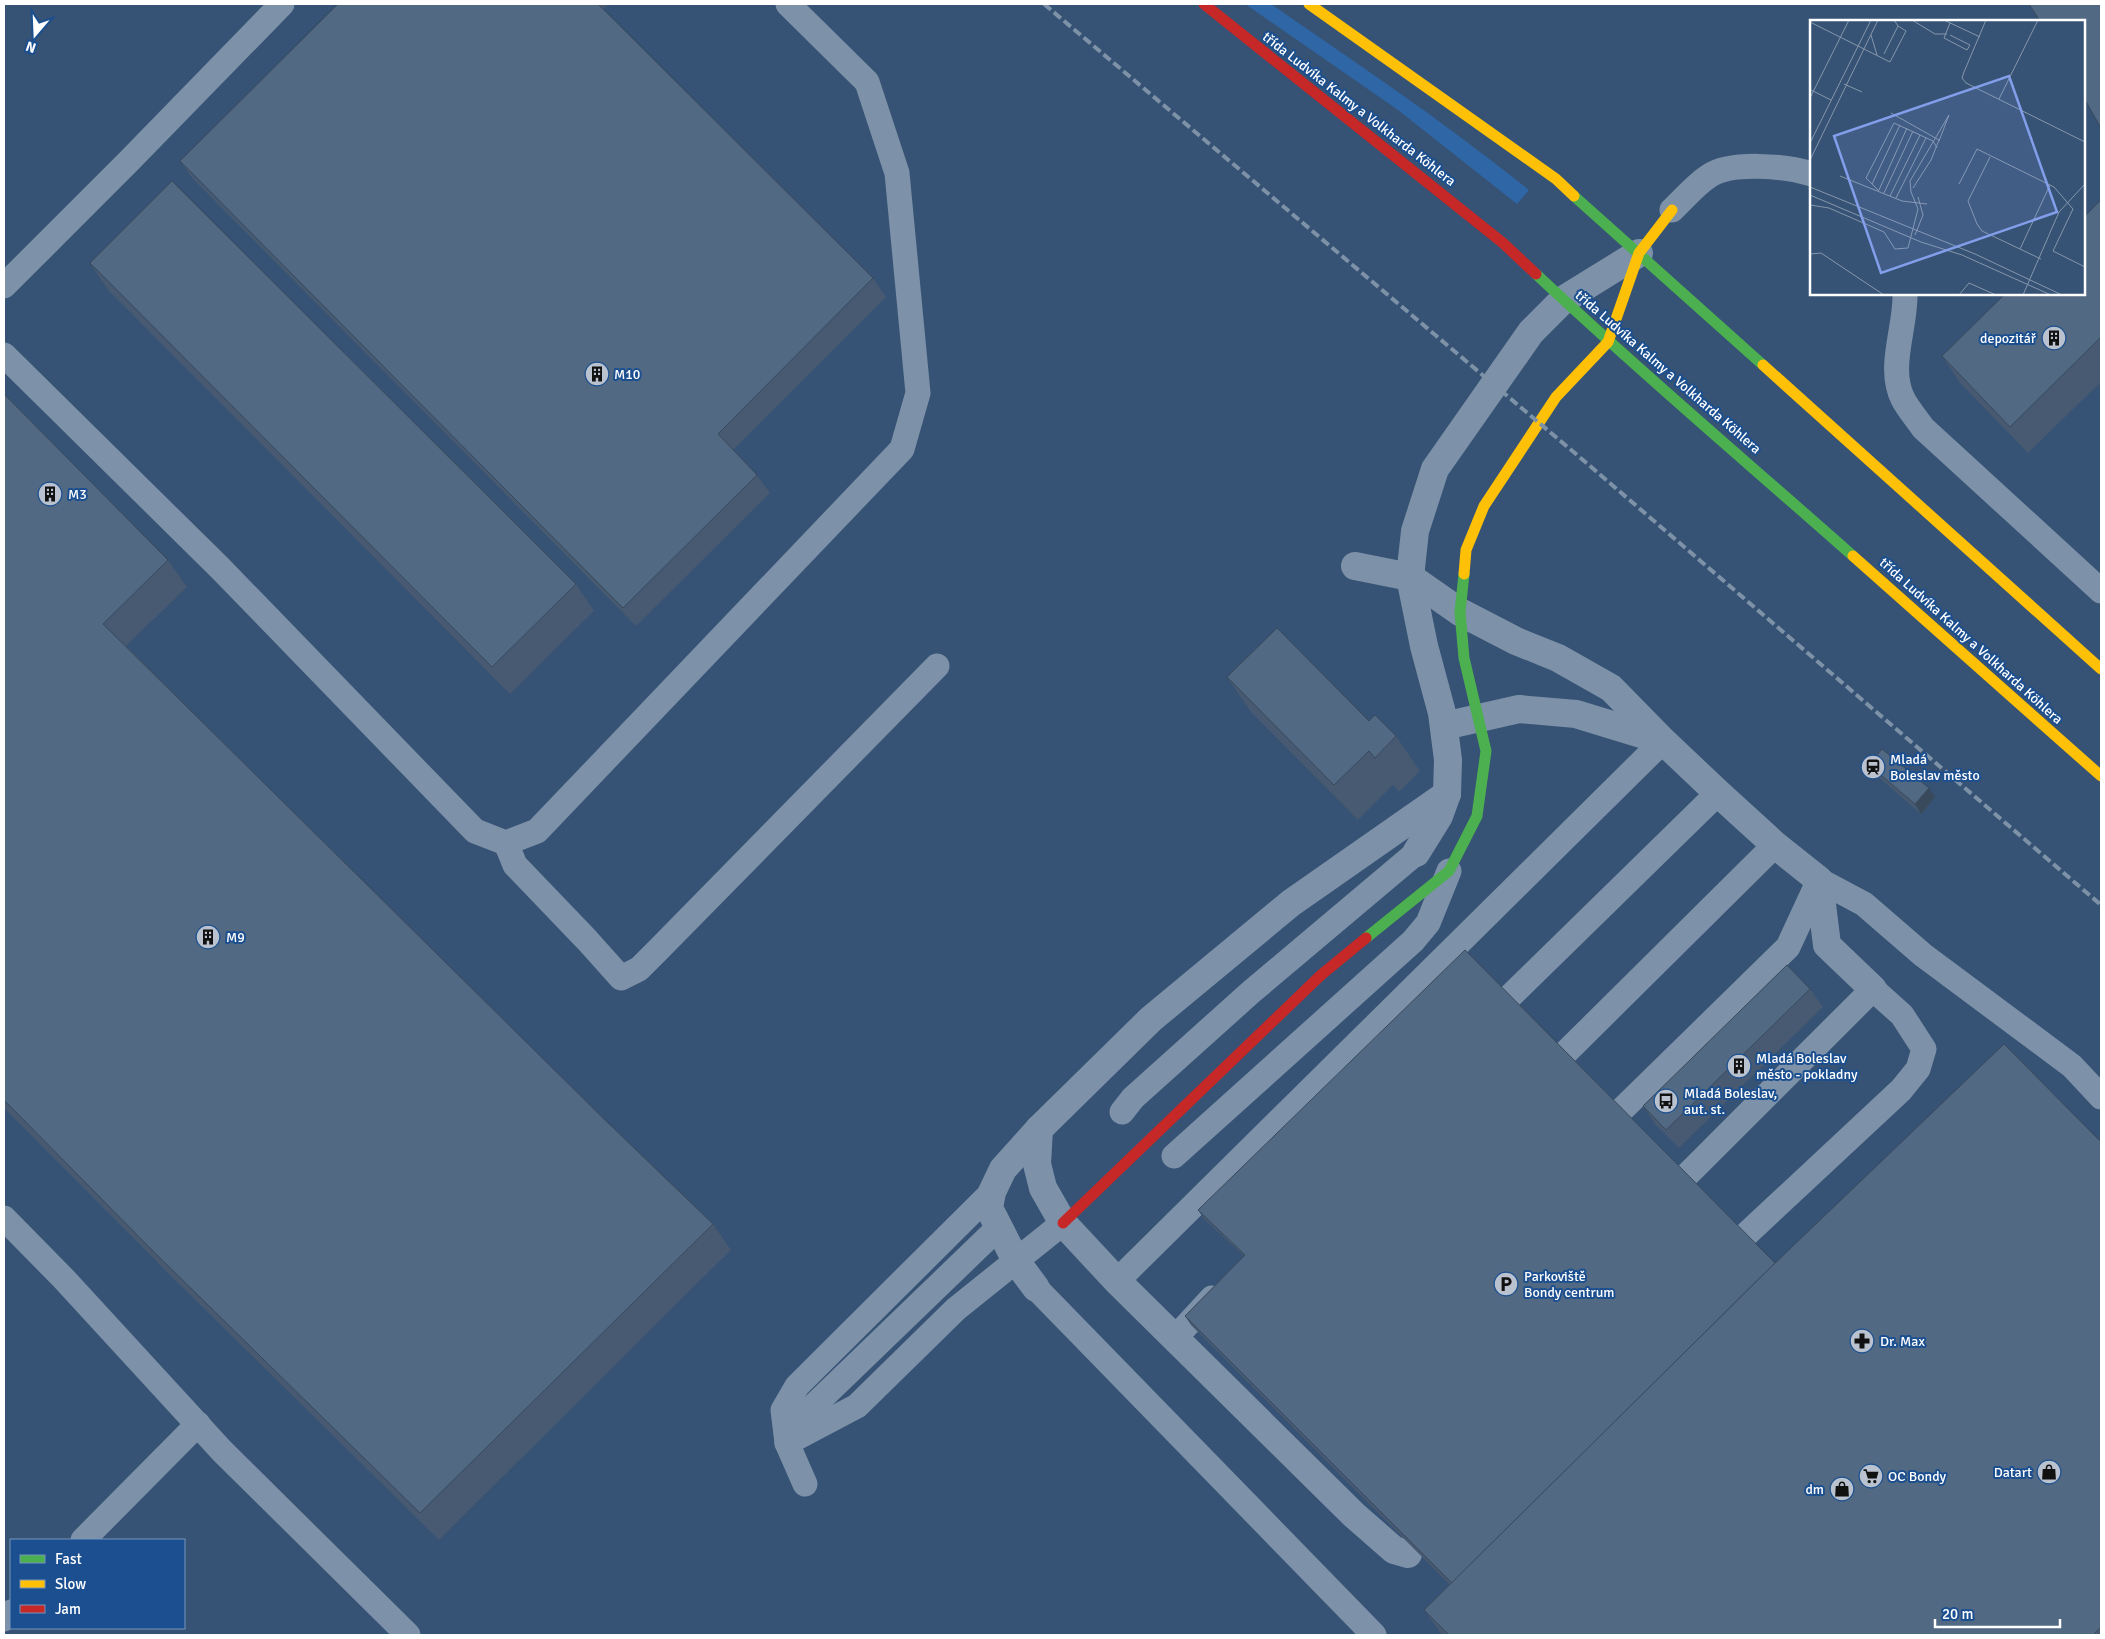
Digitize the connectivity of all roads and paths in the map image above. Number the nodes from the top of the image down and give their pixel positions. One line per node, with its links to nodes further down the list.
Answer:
1 (282, 4): 8 (lane)
2 (788, 4): 25 (lane)
3 (1204, 4): 10 (street, třída Ludvíka Kalmy a Volkharda Köhlera)
4 (1310, 4): 7 (street)
5 (1810, 174): 6 (lane)
6 (1672, 210): 7 (street)
7 (1639, 253): 10 (street); 11 (street); 18 (street)
8 (4, 286)
9 (1905, 295): 15 (lane)
10 (1563, 300): 11 (street, třída Ludvíka Kalmy a Volkharda Köhlera); 14 (street)
11 (1608, 342): 16 (street); 22 (street, třída Ludvíka Kalmy a Volkharda Köhlera)
12 (4, 355): 25 (lane)
13 (1355, 566): 14 (street)
14 (1410, 577): 16 (street); 20 (street)
15 (2101, 591)
16 (1460, 612): 19 (street); 21 (street)
17 (937, 666): 25 (lane)
18 (2101, 669)
19 (1477, 718): 20 (street); 21 (street); 28 (street)
20 (1444, 726): 24 (street)
21 (1663, 741): 23 (street); 46 (lane)
22 (2101, 776)
23 (1718, 793): 26 (street); 31 (lane)
24 (1447, 794): 27 (street); 35 (street)
25 (506, 843)
26 (1776, 845): 29 (street); 32 (lane)
27 (1416, 853): 34 (lane)
28 (1449, 872): 37 (lane); 41 (street)
29 (1818, 880): 30 (street); 33 (lane); 36 (lane)
30 (1873, 989): 39 (lane); 44 (lane)
31 (1473, 1033)
32 (1529, 1089)
33 (2101, 1097)
34 (1122, 1112)
35 (1039, 1129): 38 (street); 41 (street)
36 (1585, 1146)
37 (1174, 1156)
38 (992, 1192): 42 (street); 50 (lane)
39 (1649, 1213)
40 (4, 1218): 49 (lane)
41 (1063, 1223): 43 (lane); 46 (street)
42 (998, 1228): 43 (street); 50 (lane)
43 (1016, 1261): 47 (street); 50 (lane)
44 (1706, 1272)
45 (1229, 1280): 48 (lane)
46 (1117, 1281): 48 (street)
47 (1036, 1288): 55 (lane)
48 (1175, 1338): 53 (street)
49 (198, 1424): 52 (lane); 54 (lane)
50 (787, 1443): 51 (lane)
51 (805, 1484)
52 (84, 1539)
53 (1417, 1546)
54 (408, 1635)
55 (1374, 1635)

